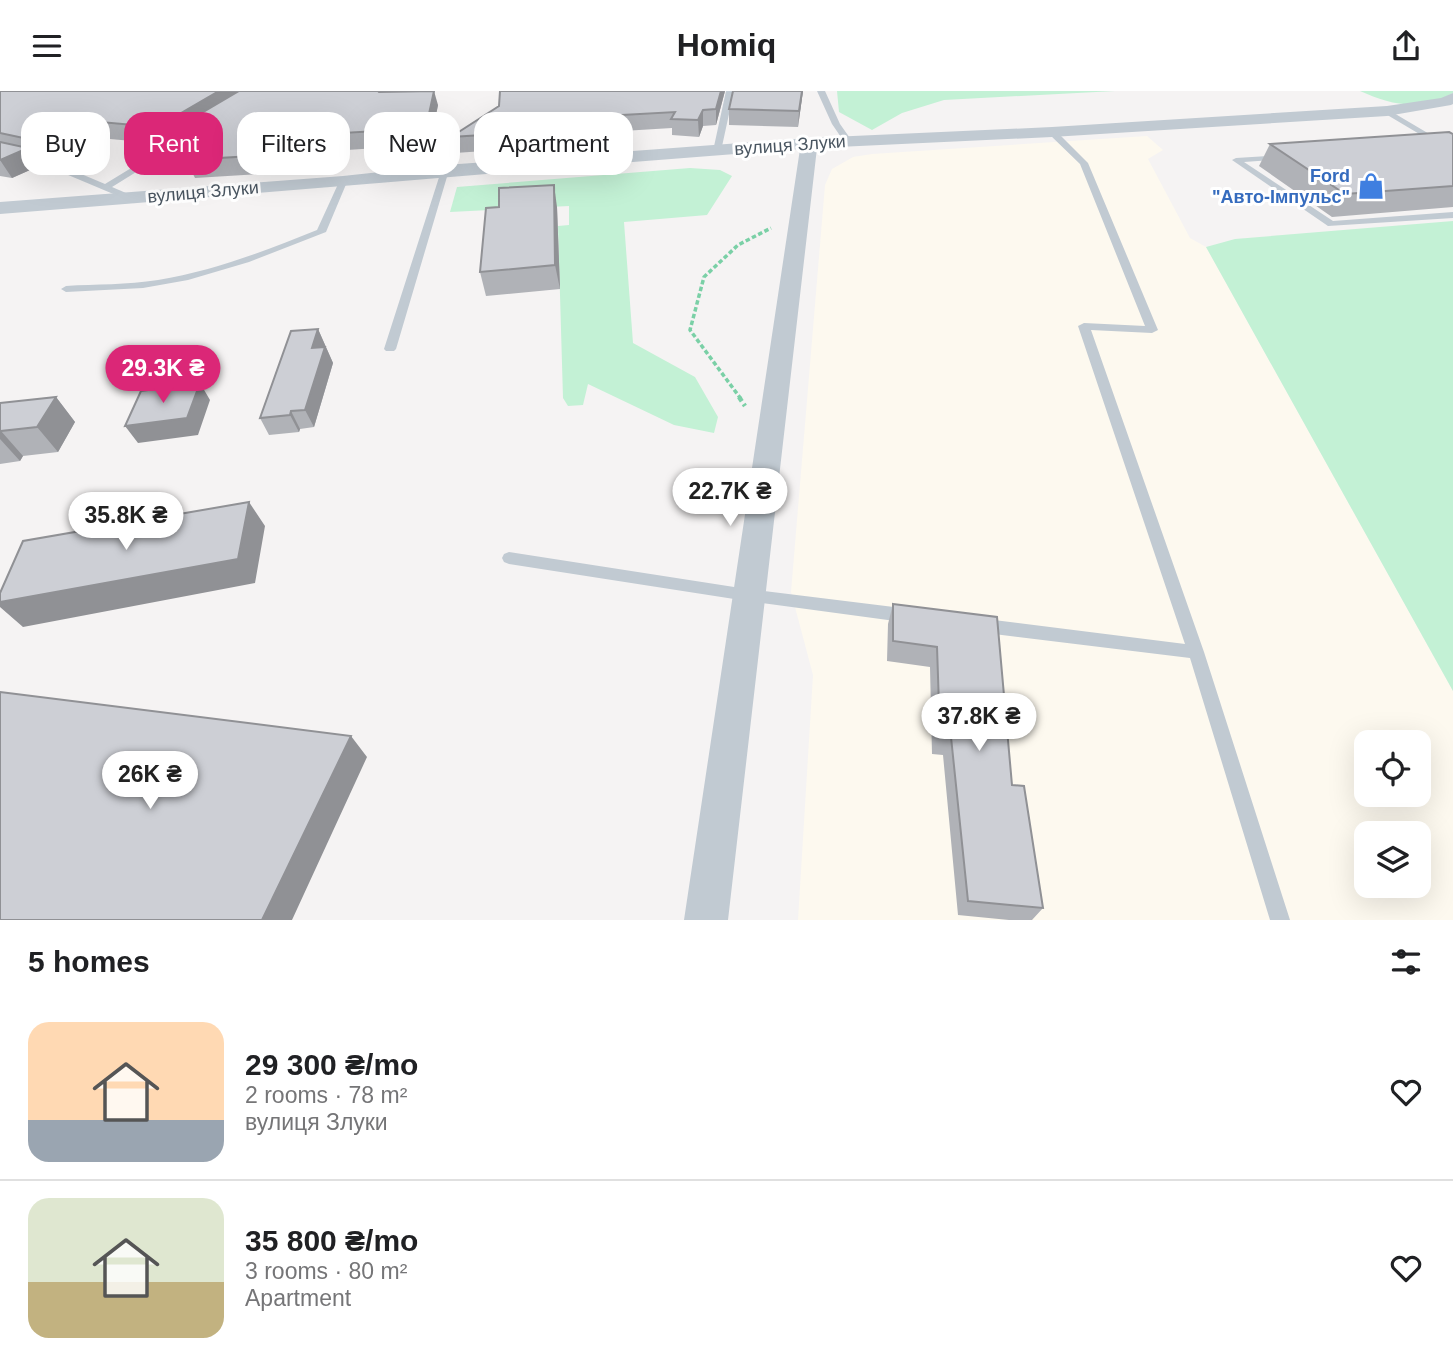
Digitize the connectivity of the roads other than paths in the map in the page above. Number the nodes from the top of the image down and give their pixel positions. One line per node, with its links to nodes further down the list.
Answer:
1 (730, 91): 10 (lane)
2 (821, 91): 6 (lane)
3 (1453, 98): 4 (street, вулиця Злуки)
4 (1387, 111): 5 (street, вулиця Злуки); 9 (lane)
5 (1052, 132): 6 (street, вулиця Злуки); 28 (lane)
6 (848, 141): 7 (street, вулиця Злуки)
7 (810, 143): 10 (street, вулиця Злуки); 25 (street)
8 (1430, 148): 9 (lane)
9 (1449, 150)
10 (718, 151): 13 (street, вулиця Злуки)
11 (0, 152): 18 (lane)
12 (1292, 157): 21 (lane)
13 (460, 169)
14 (126, 175): 18 (lane)
15 (399, 175): 17 (street, вулиця Злуки)
16 (442, 175): 23 (lane)
17 (344, 181): 19 (street, вулиця Злуки); 22 (lane)
18 (105, 188): 19 (lane)
19 (130, 198): 20 (street, вулиця Злуки)
20 (0, 208)
21 (1453, 215)
22 (66, 289)
23 (390, 349)
24 (509, 558): 25 (lane)
25 (747, 595): 26 (lane); 29 (street)
26 (924, 618)
27 (965, 623): 28 (lane)
28 (1196, 652): 30 (lane)
29 (706, 920)
30 (1280, 920)

